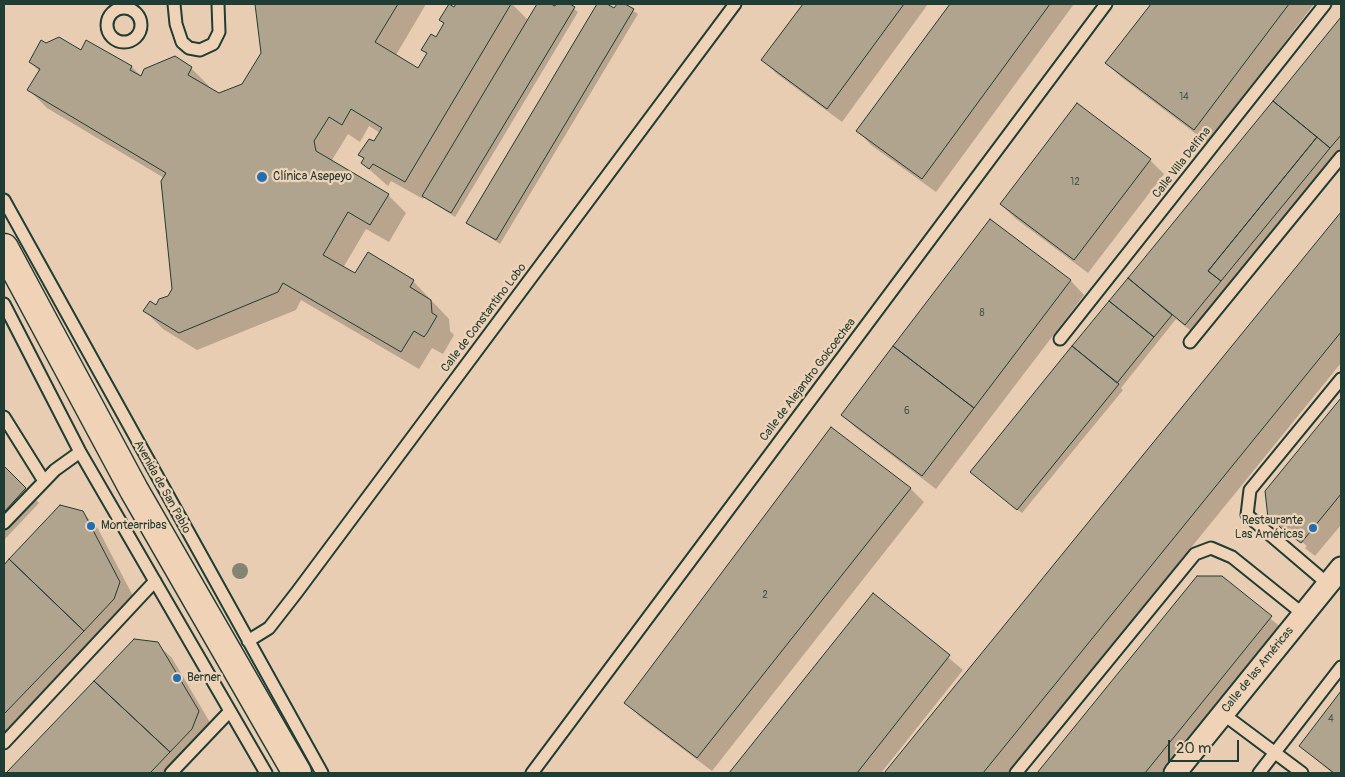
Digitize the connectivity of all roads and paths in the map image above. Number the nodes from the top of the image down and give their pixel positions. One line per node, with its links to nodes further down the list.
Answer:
1 (174, 4): 2 (lane)
2 (218, 4)
3 (735, 4): 20 (lane, Calle de Constantino Lobo)
4 (1106, 4): 30 (lane, Calle de Alejandro Goicoechea)
5 (1325, 4): 10 (lane, Calle Villa Delfina)
6 (1341, 156): 11 (lane)
7 (4, 200): 20 (lane, Avenida de San Pablo)
8 (4, 248): 28 (street, Avenida de San Pablo)
9 (4, 307): 14 (lane)
10 (1060, 339)
11 (1190, 342)
12 (1341, 378): 17 (lane)
13 (4, 417): 15 (lane)
14 (80, 452): 15 (lane); 18 (lane)
15 (44, 481): 16 (lane)
16 (4, 523)
17 (1335, 576): 19 (street, Calle de las Américas)
18 (155, 581): 22 (lane); 24 (lane)
19 (1303, 614): 23 (street, Calle de las Américas); 31 (lane)
20 (248, 641): 29 (lane, Avenida de San Pablo)
21 (1341, 667): 25 (lane)
22 (230, 711): 26 (lane); 27 (lane)
23 (1223, 714): 25 (lane); 32 (street, Calle de las Américas)
24 (4, 743)
25 (1275, 753): 33 (lane); 34 (lane)
26 (171, 773)
27 (266, 773)
28 (297, 773)
29 (322, 773)
30 (532, 773)
31 (1016, 773)
32 (1175, 773)
33 (1259, 773)
34 (1302, 773)

